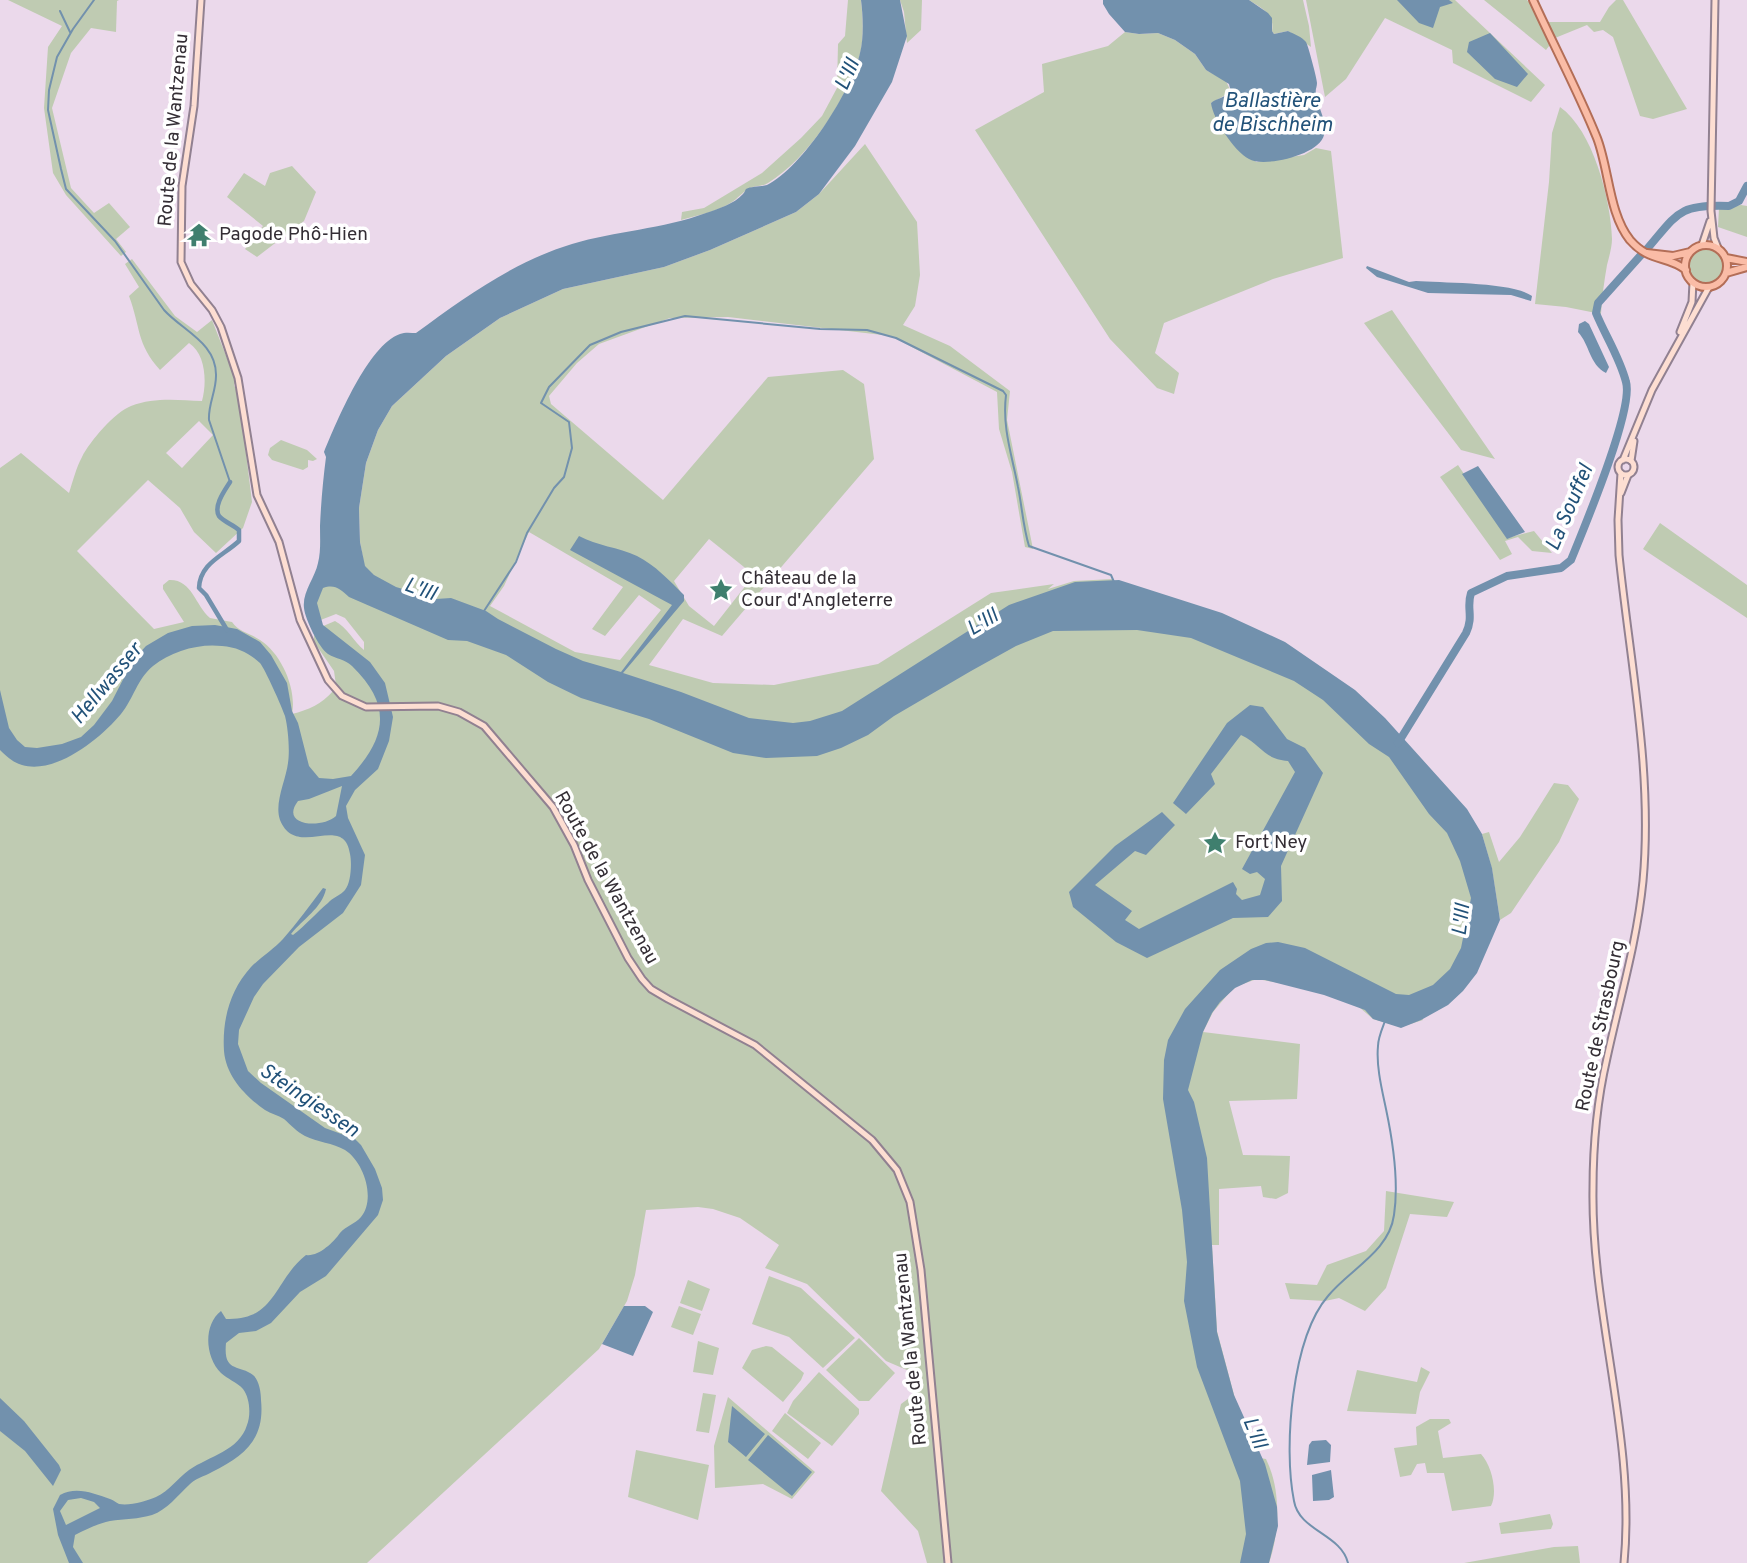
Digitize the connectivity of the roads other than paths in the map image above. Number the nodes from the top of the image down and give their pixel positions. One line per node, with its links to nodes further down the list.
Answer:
1 (201, 0): 20 (main road, Route de la Wantzenau)
2 (1533, 0): 8 (main road)
3 (1715, 0): 4 (main road)
4 (1711, 208): 5 (main road); 6 (main road)
5 (1702, 245): 6 (main road); 7 (main road)
6 (1718, 248): 9 (main road)
7 (1690, 252): 8 (main road); 11 (main road)
8 (1646, 253): 11 (main road)
9 (1726, 258): 10 (main road); 12 (main road)
10 (1747, 265): 12 (main road)
11 (1686, 270): 13 (main road)
12 (1726, 273): 14 (main road)
13 (1693, 282): 14 (main road); 15 (main road)
14 (1709, 287): 15 (main road)
15 (1667, 361): 16 (main road)
16 (1635, 431): 17 (main road); 18 (main road)
17 (1623, 460): 18 (main road); 19 (main road)
18 (1631, 461): 19 (main road)
19 (1624, 474): 21 (main road, Route de Strasbourg)
20 (948, 1563)
21 (1624, 1563)

